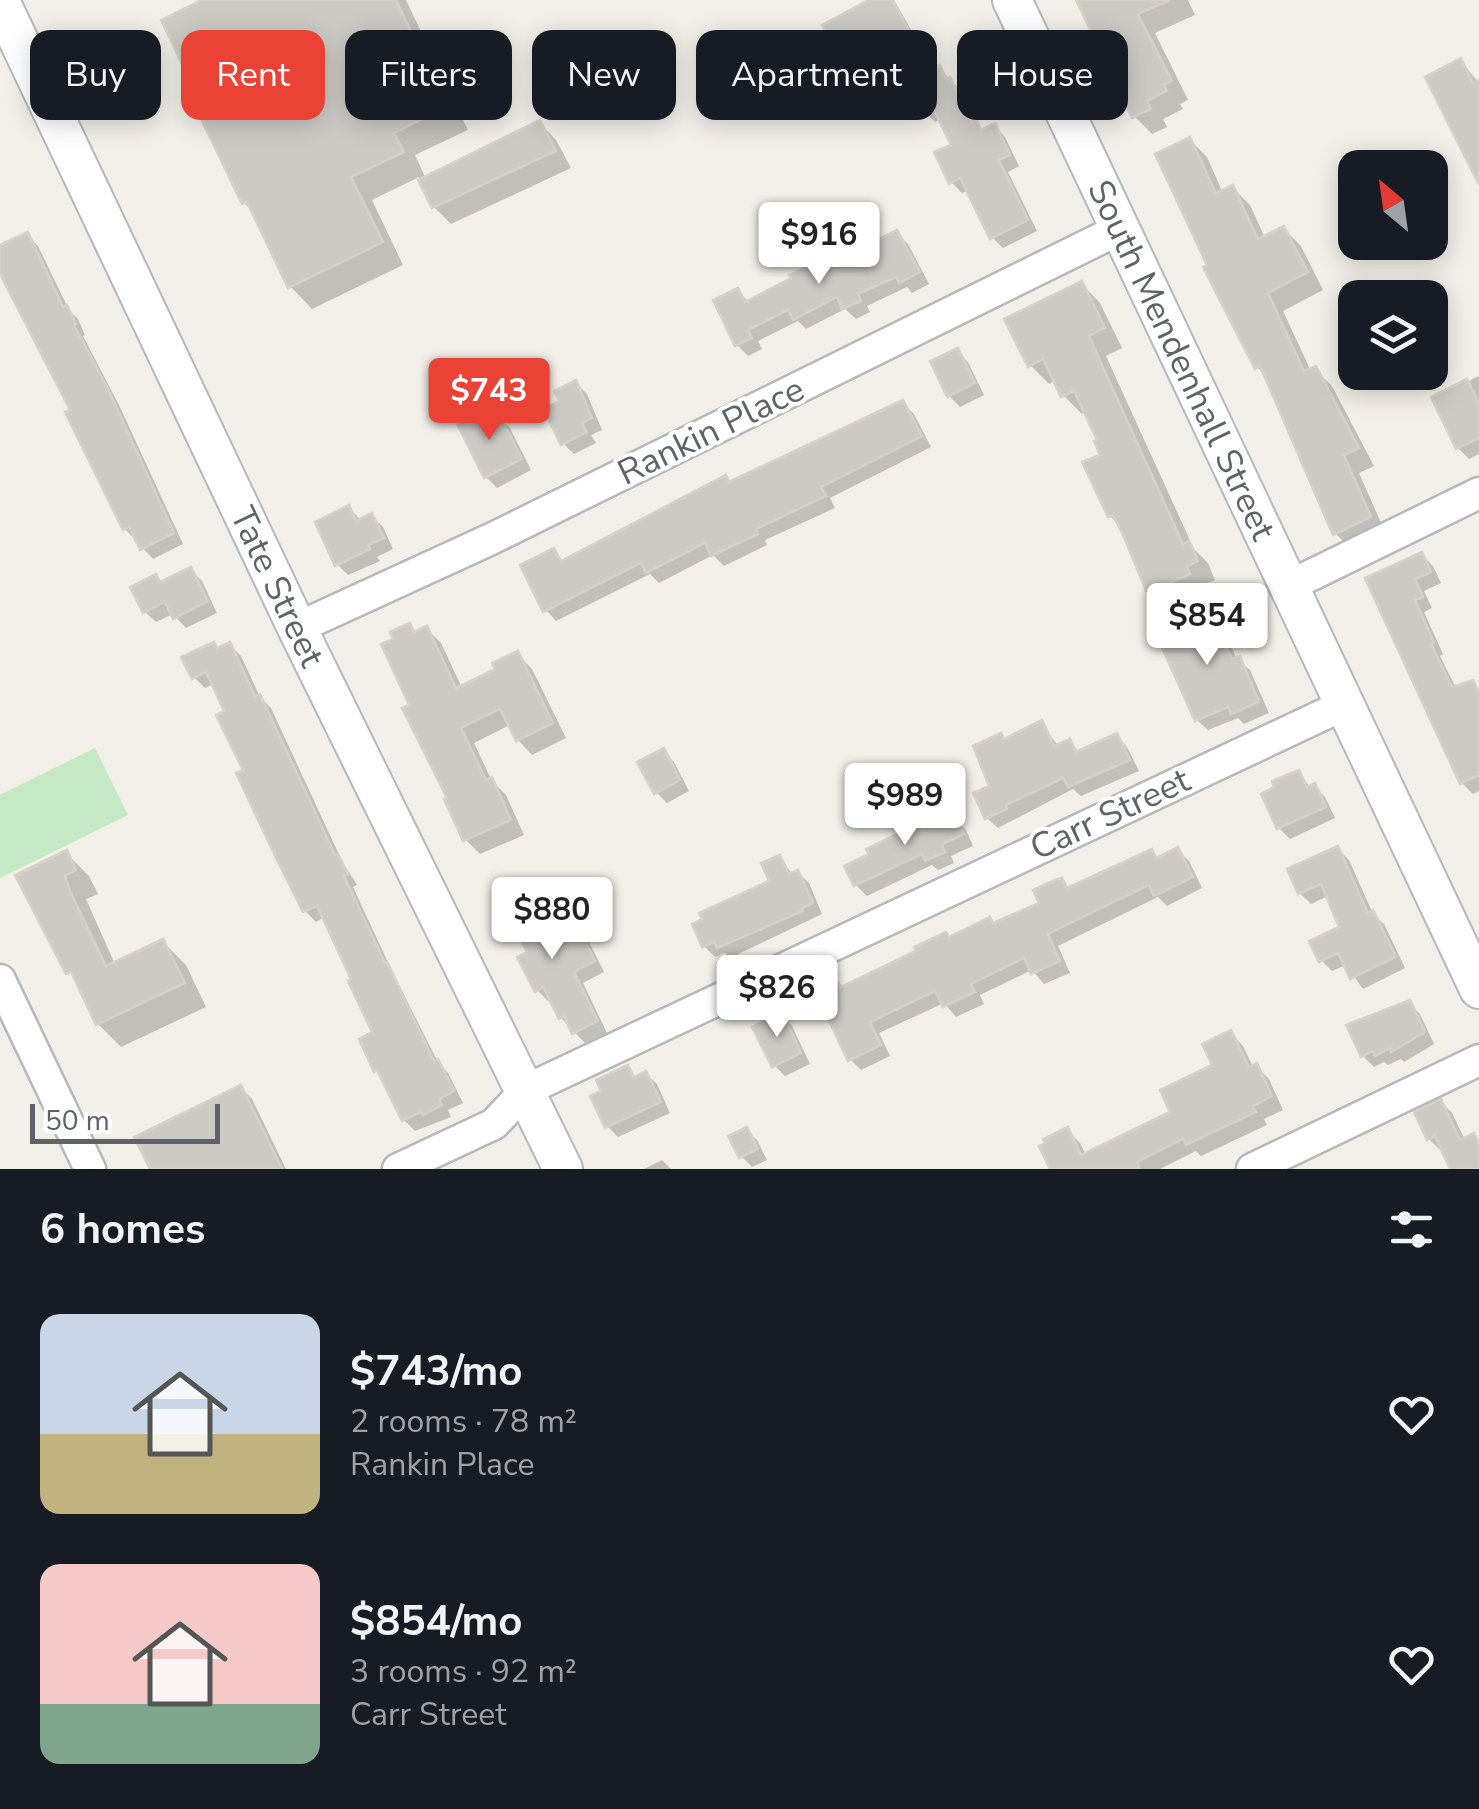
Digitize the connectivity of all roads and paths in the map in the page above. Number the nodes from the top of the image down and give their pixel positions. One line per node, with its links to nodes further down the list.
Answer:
1 (0, 0): 6 (street, Tate Street)
2 (1012, 0): 3 (street, South Mendenhall Street)
3 (1122, 228): 5 (street, South Mendenhall Street); 6 (street, Rankin Place)
4 (1479, 493): 5 (street)
5 (1289, 586): 7 (street, South Mendenhall Street)
6 (297, 628): 11 (street, Tate Street)
7 (1346, 704): 9 (street, South Mendenhall Street); 11 (street, Carr Street)
8 (0, 980): 12 (street)
9 (1479, 989)
10 (1479, 1060): 15 (street)
11 (526, 1090): 13 (street, Carr Street); 14 (street, Tate Street)
12 (90, 1169)
13 (398, 1169)
14 (564, 1169)
15 (1252, 1169)

